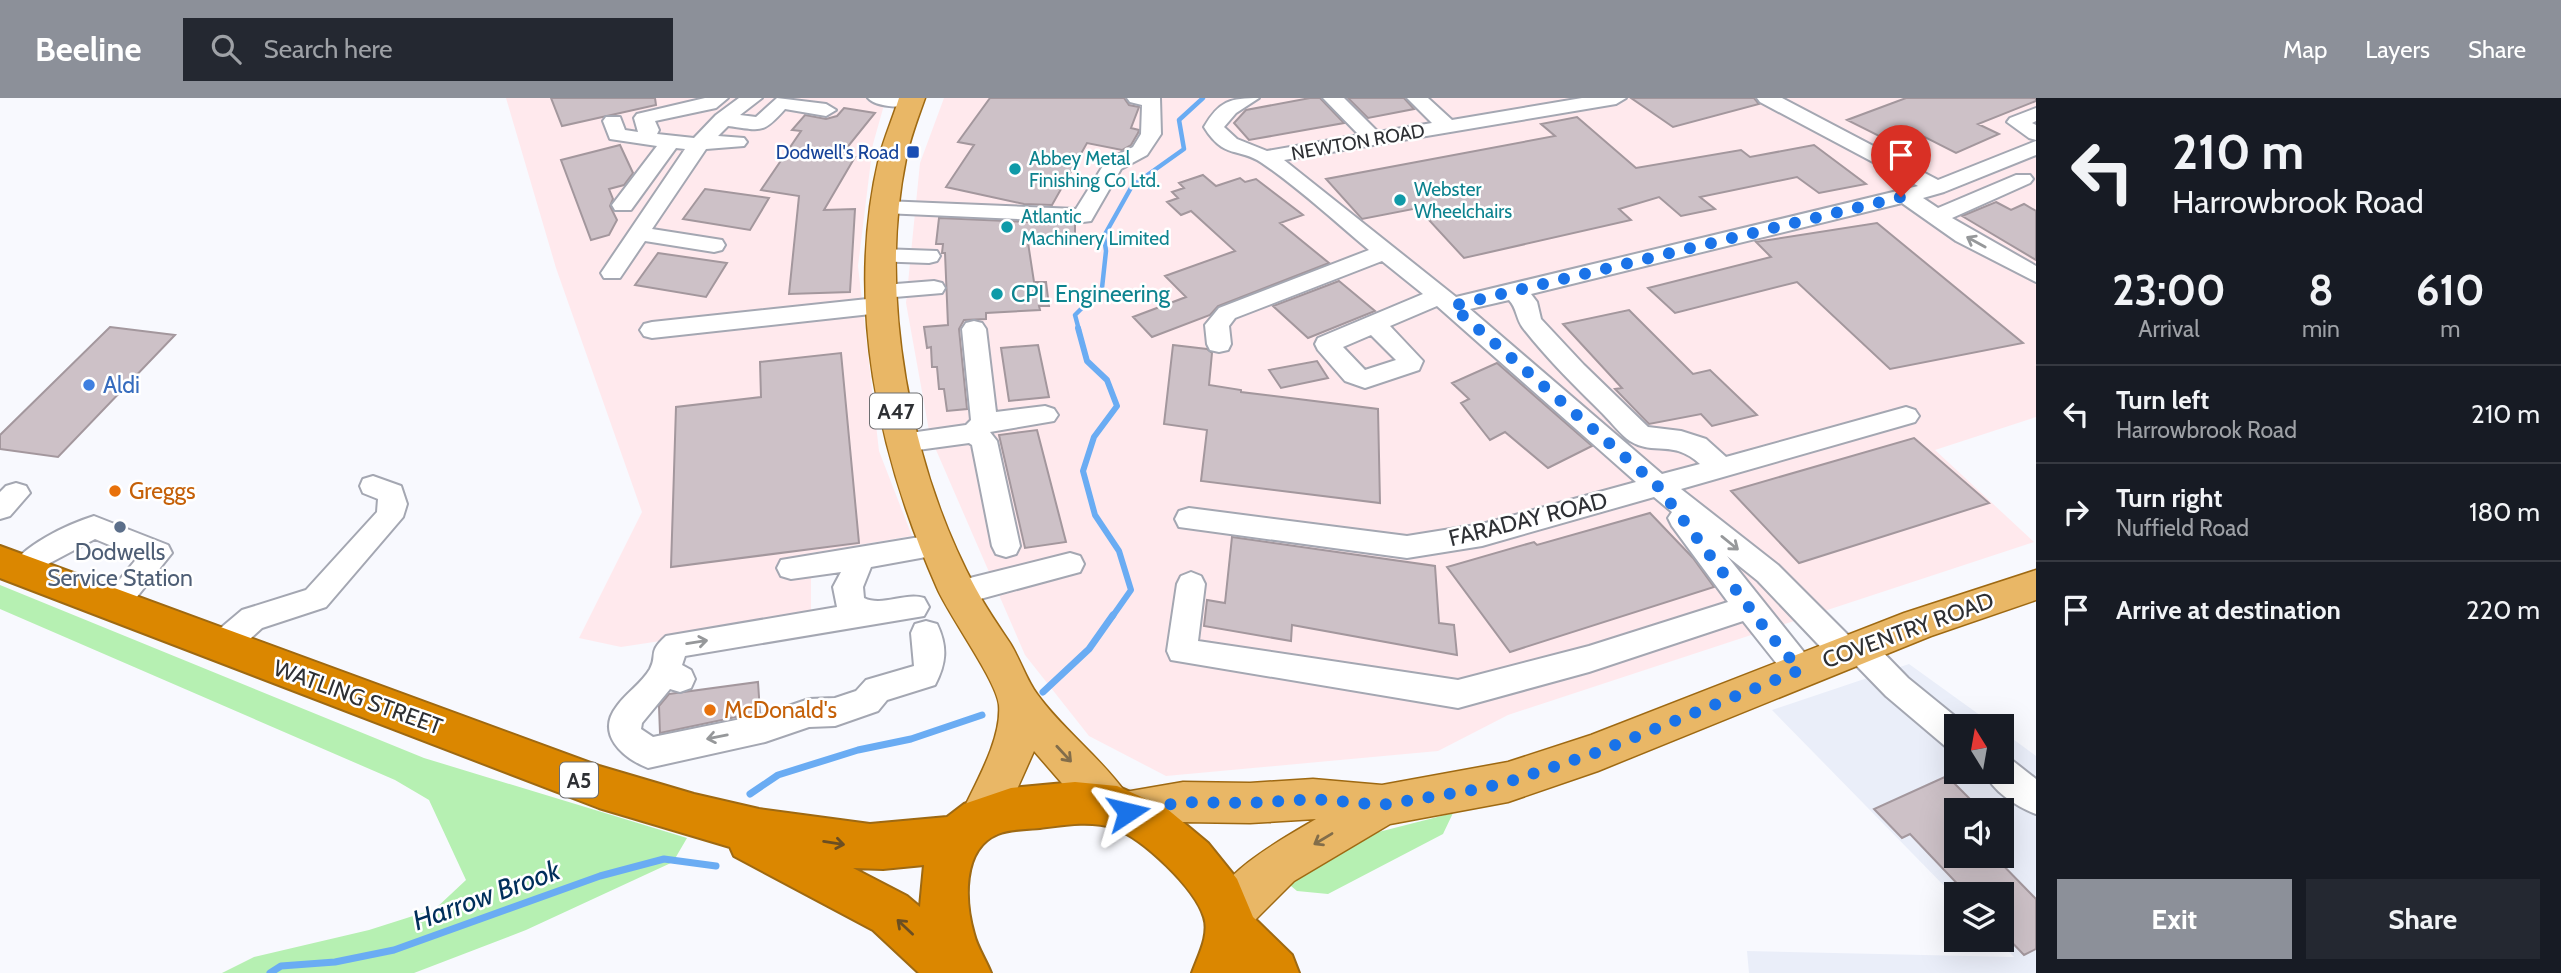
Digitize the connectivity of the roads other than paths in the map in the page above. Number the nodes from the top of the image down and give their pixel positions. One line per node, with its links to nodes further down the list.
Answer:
1 (718, 98): 17 (street)
2 (752, 98): 13 (street)
3 (878, 98): 10 (street)
4 (1137, 98): 29 (street)
5 (1249, 98): 23 (street)
6 (1333, 98): 18 (street)
7 (1417, 98): 15 (street, NEWTON ROAD)
8 (1616, 98): 15 (street, NEWTON ROAD)
9 (1767, 98): 26 (street)
10 (912, 99): 29 (main road, A47)
11 (826, 110): 13 (street)
12 (2036, 114): 16 (street)
13 (723, 119): 21 (street)
14 (613, 121): 17 (street)
15 (1448, 127): 18 (street, NEWTON ROAD)
16 (2036, 134)
17 (645, 138): 19 (street)
18 (1374, 139): 23 (street, NEWTON ROAD)
19 (671, 142): 21 (street); 28 (street)
20 (737, 142): 21 (street)
21 (701, 143): 31 (street)
22 (2036, 147): 24 (street)
23 (1267, 158): 33 (street)
24 (1998, 165): 25 (street); 26 (street)
25 (2029, 182): 30 (street)
26 (1937, 188): 27 (street)
27 (1906, 196): 30 (street); 39 (street)
28 (624, 205)
29 (884, 207): 34 (main road, A47)
30 (1935, 217): 37 (street, one-way to 30)
31 (638, 233): 32 (street); 36 (street)
32 (714, 245)
33 (1374, 250): 41 (street); 45 (street)
34 (881, 256): 35 (street); 40 (main road, A47)
35 (929, 256)
36 (612, 273)
37 (2036, 275)
38 (934, 288): 40 (street)
39 (1514, 291): 41 (street); 50 (street)
40 (880, 298): 44 (street); 49 (main road, A47)
41 (1446, 301): 42 (street); 51 (street)
42 (1374, 324)
43 (974, 329): 48 (street)
44 (652, 330)
45 (1219, 344)
46 (1045, 415): 48 (street)
47 (1906, 416): 50 (street, FARADAY ROAD)
48 (979, 428): 49 (street); 55 (street)
49 (903, 443): 54 (main road, A47)
50 (1720, 467): 51 (street, FARADAY ROAD)
51 (1657, 485): 53 (street, FARADAY ROAD); 65 (street); 69 (street, one-way to 69)
52 (373, 486): 68 (street)
53 (1189, 519)
54 (938, 545): 56 (street); 63 (main road, A47)
55 (1006, 546)
56 (861, 558): 57 (street); 66 (street)
57 (832, 562): 60 (street); 67 (street)
58 (1070, 564): 63 (street)
59 (12, 566): 64 (highway, WATLING STREET / A5); 64 (street)
60 (791, 568)
61 (1191, 584): 65 (street)
62 (2036, 585): 69 (main road, COVENTRY ROAD)
63 (958, 593): 71 (main road, A47)
64 (114, 605): 68 (highway, WATLING STREET / A5)
65 (1749, 607): 70 (street)
66 (868, 614): 67 (street); 67 (street, one-way to 67)
67 (816, 622)
68 (221, 646): 77 (highway, WATLING STREET / A5)
69 (1852, 649): 70 (main road, COVENTRY ROAD); 72 (street)
70 (1800, 670): 75 (main road, COVENTRY ROAD)
71 (1020, 703): 76 (main road, A47, one-way to 76); 78 (main road)
72 (1944, 726)
73 (2014, 782): 74 (street)
74 (2036, 799)
75 (1382, 805): 76 (main road, COVENTRY ROAD); 79 (main road, COVENTRY ROAD, one-way to 79)
76 (1119, 809): 78 (highway, WATLING STREET); 79 (highway)
77 (719, 823): 78 (highway, WATLING STREET / A5, one-way to 78); 80 (highway, WATLING STREET / A5, one-way to 77)
78 (970, 828): 81 (highway)
79 (1225, 939): 82 (highway)
80 (956, 973)
81 (966, 973)
82 (1274, 973)

